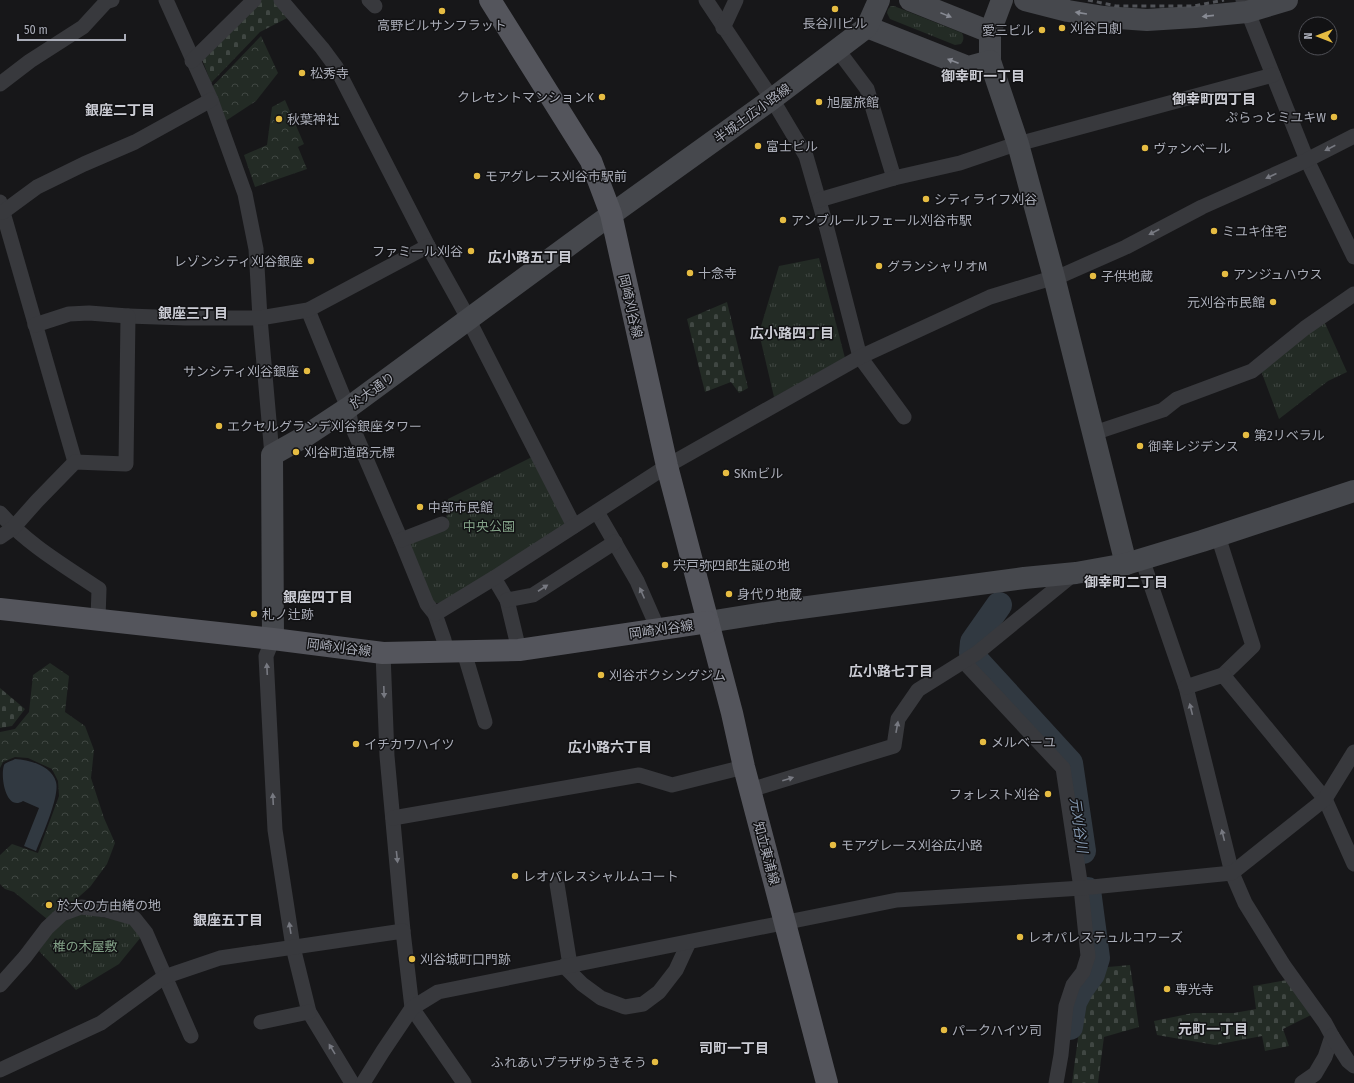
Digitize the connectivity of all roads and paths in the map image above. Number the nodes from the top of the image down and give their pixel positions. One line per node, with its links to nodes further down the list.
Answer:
1 (112, 0): 21 (street)
2 (166, 0): 18 (street)
3 (254, 0): 18 (street)
4 (280, 0): 31 (street)
5 (490, 0): 30 (main road, 岡崎刈谷線)
6 (706, 0): 15 (street)
7 (736, 0): 15 (street)
8 (879, 0): 14 (street, 半城土広小路線)
9 (910, 0): 16 (street, one-way to 16)
10 (1002, 0): 16 (street)
11 (1025, 0): 13 (street, one-way to 11)
12 (1287, 0): 13 (street)
13 (1245, 6): 20 (street)
14 (866, 27): 17 (street, 半城土広小路線); 19 (street, one-way to 14)
15 (723, 28): 22 (street)
16 (990, 32): 19 (street)
17 (837, 49): 22 (street, 半城土広小路線); 27 (street)
18 (192, 61): 23 (street)
19 (990, 61): 25 (street)
20 (1273, 75): 25 (street); 26 (street)
21 (0, 84)
22 (772, 99): 28 (street); 30 (street, 半城土広小路線)
23 (211, 100): 29 (street); 37 (street)
24 (1354, 136): 26 (street, one-way to 26)
25 (1018, 144): 27 (street); 33 (street)
26 (1307, 160): 32 (street); 33 (street, one-way to 33)
27 (894, 178): 28 (street)
28 (819, 200): 40 (street)
29 (2, 207): 39 (street)
30 (611, 214): 38 (street, 半城土広小路線); 46 (main road, 岡崎刈谷線)
31 (428, 246): 35 (street); 38 (street)
32 (1354, 257)
33 (1054, 277): 40 (street); 43 (street)
34 (1354, 294): 43 (street)
35 (308, 310): 37 (street); 41 (street)
36 (128, 316): 37 (street); 39 (street); 45 (street)
37 (260, 318): 44 (street)
38 (468, 318): 41 (street, 於大通り); 51 (street)
39 (35, 325): 45 (street)
40 (860, 357): 42 (street); 46 (street)
41 (348, 408): 44 (street, 於大通り); 55 (street)
42 (904, 417)
43 (1094, 433): 57 (street)
44 (272, 455): 66 (street)
45 (75, 462): 52 (street)
46 (667, 466): 48 (street); 64 (main road, 岡崎刈谷線)
47 (1354, 491): 53 (street)
48 (597, 512): 51 (street); 56 (street)
49 (0, 513): 52 (street)
50 (442, 524): 55 (street)
51 (574, 526): 59 (street)
52 (13, 528): 54 (street); 63 (street)
53 (1218, 536): 57 (street); 71 (street)
54 (0, 537)
55 (401, 540): 62 (street)
56 (615, 542): 60 (street, one-way to 56); 65 (street, one-way to 56)
57 (1134, 562): 58 (street); 72 (street)
58 (1076, 572): 64 (street); 70 (street)
59 (494, 578): 60 (street); 62 (street)
60 (507, 600): 67 (street)
61 (0, 609): 63 (main road, 岡崎刈谷線)
62 (435, 614): 68 (street)
63 (98, 619): 66 (main road, 岡崎刈谷線)
64 (708, 622): 65 (main road, 岡崎刈谷線); 75 (main road, 知立東浦線)
65 (658, 629): 67 (main road, 岡崎刈谷線)
66 (273, 639): 69 (main road, 岡崎刈谷線); 86 (street, one-way to 66)
67 (519, 650): 68 (main road, 岡崎刈谷線)
68 (455, 652): 69 (main road, 岡崎刈谷線); 73 (street)
69 (383, 653): 78 (street, one-way to 78)
70 (970, 658): 76 (street, one-way to 70); 82 (street)
71 (1223, 675): 72 (street); 77 (street)
72 (1186, 687): 80 (street, one-way to 72)
73 (485, 722)
74 (1354, 752): 77 (street)
75 (744, 767): 76 (main road, 知立東浦線); 78 (street)
76 (750, 790): 83 (main road, 知立東浦線)
77 (1325, 799): 79 (street); 80 (street)
78 (393, 818): 84 (street, one-way to 84)
79 (1354, 864)
80 (1232, 873): 82 (street); 94 (street)
81 (557, 884): 87 (street)
82 (1086, 887): 83 (street); 101 (street)
83 (785, 922): 85 (street); 100 (main road, 知立東浦線)
84 (403, 930): 86 (street); 90 (street)
85 (689, 942): 87 (street); 87 (street)
86 (293, 947): 88 (street); 91 (street)
87 (567, 966): 90 (street)
88 (164, 977): 89 (street); 93 (street); 96 (street)
89 (0, 985)
90 (412, 1008): 98 (street); 99 (street)
91 (309, 1012): 92 (street); 97 (street, one-way to 91)
92 (261, 1022)
93 (191, 1036)
94 (1332, 1036): 95 (street); 102 (street)
95 (1354, 1066)
96 (0, 1070)
97 (352, 1083)
98 (363, 1083)
99 (464, 1083)
100 (827, 1083)
101 (1056, 1083)
102 (1302, 1083)

